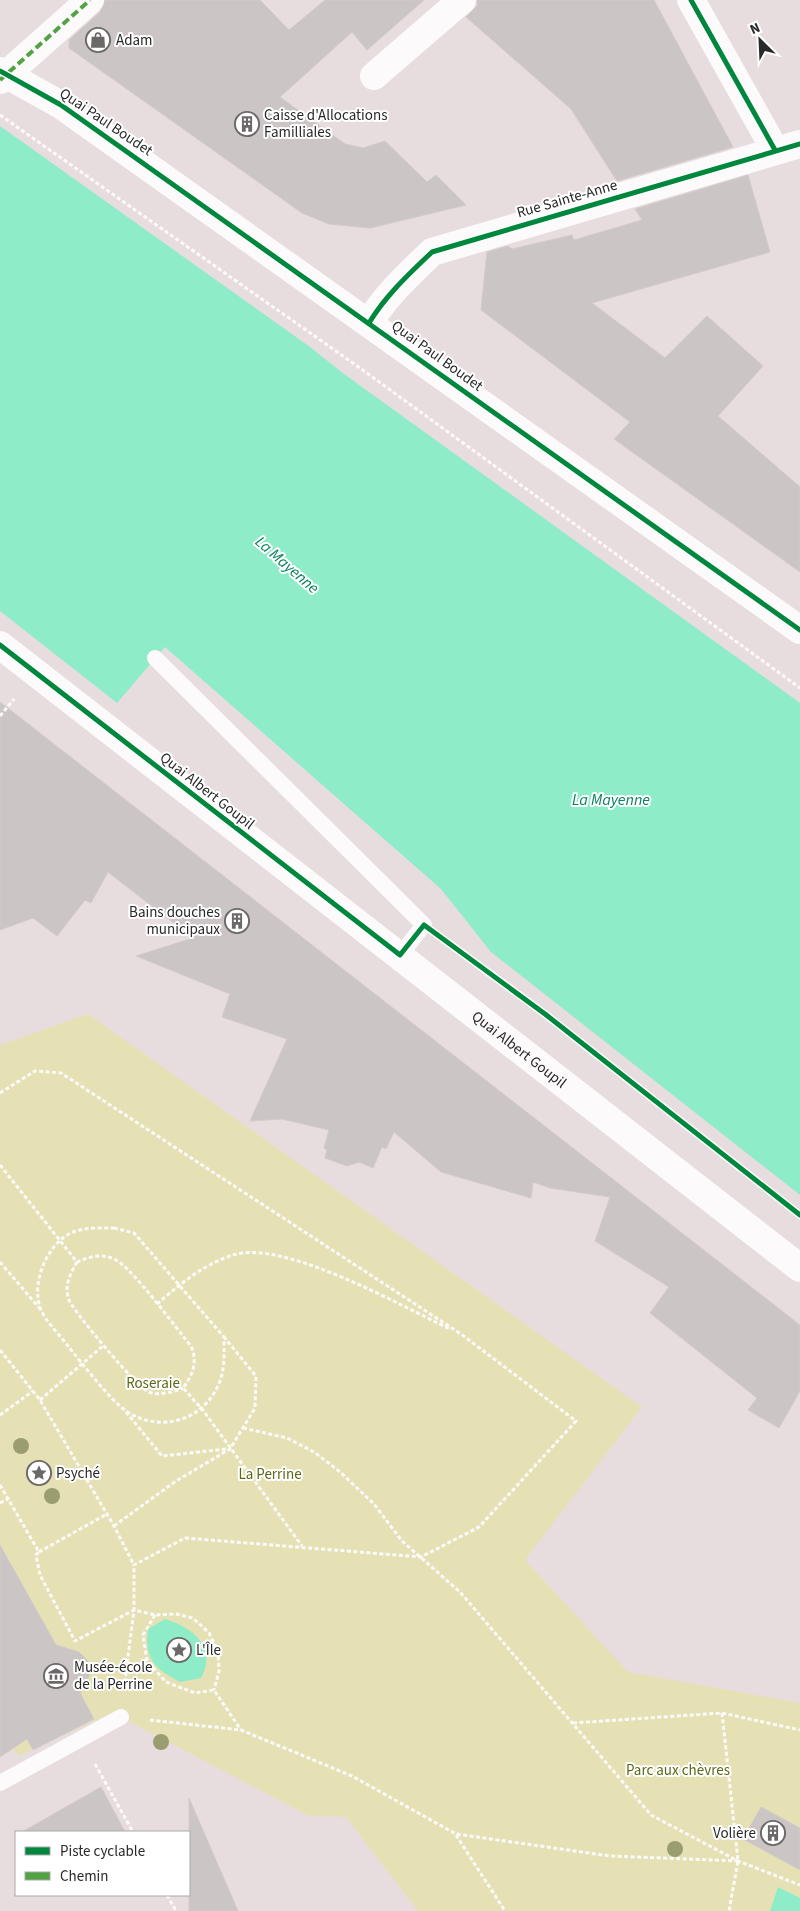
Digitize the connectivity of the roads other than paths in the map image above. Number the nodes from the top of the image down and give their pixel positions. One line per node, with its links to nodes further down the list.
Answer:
1 (90, 0): 4 (street)
2 (462, 0): 5 (street)
3 (690, 0): 6 (street)
4 (2, 76): 7 (street, Quai Paul Boudet)
5 (374, 76)
6 (788, 147): 7 (street, Rue Sainte-Anne)
7 (370, 323): 8 (street, Quai Paul Boudet)
8 (800, 630)
9 (0, 645): 11 (street, Quai Albert Goupil)
10 (155, 658): 11 (lane)
11 (400, 955): 12 (street, Quai Albert Goupil)
12 (800, 1268)
13 (121, 1717): 14 (lane)
14 (0, 1783)

